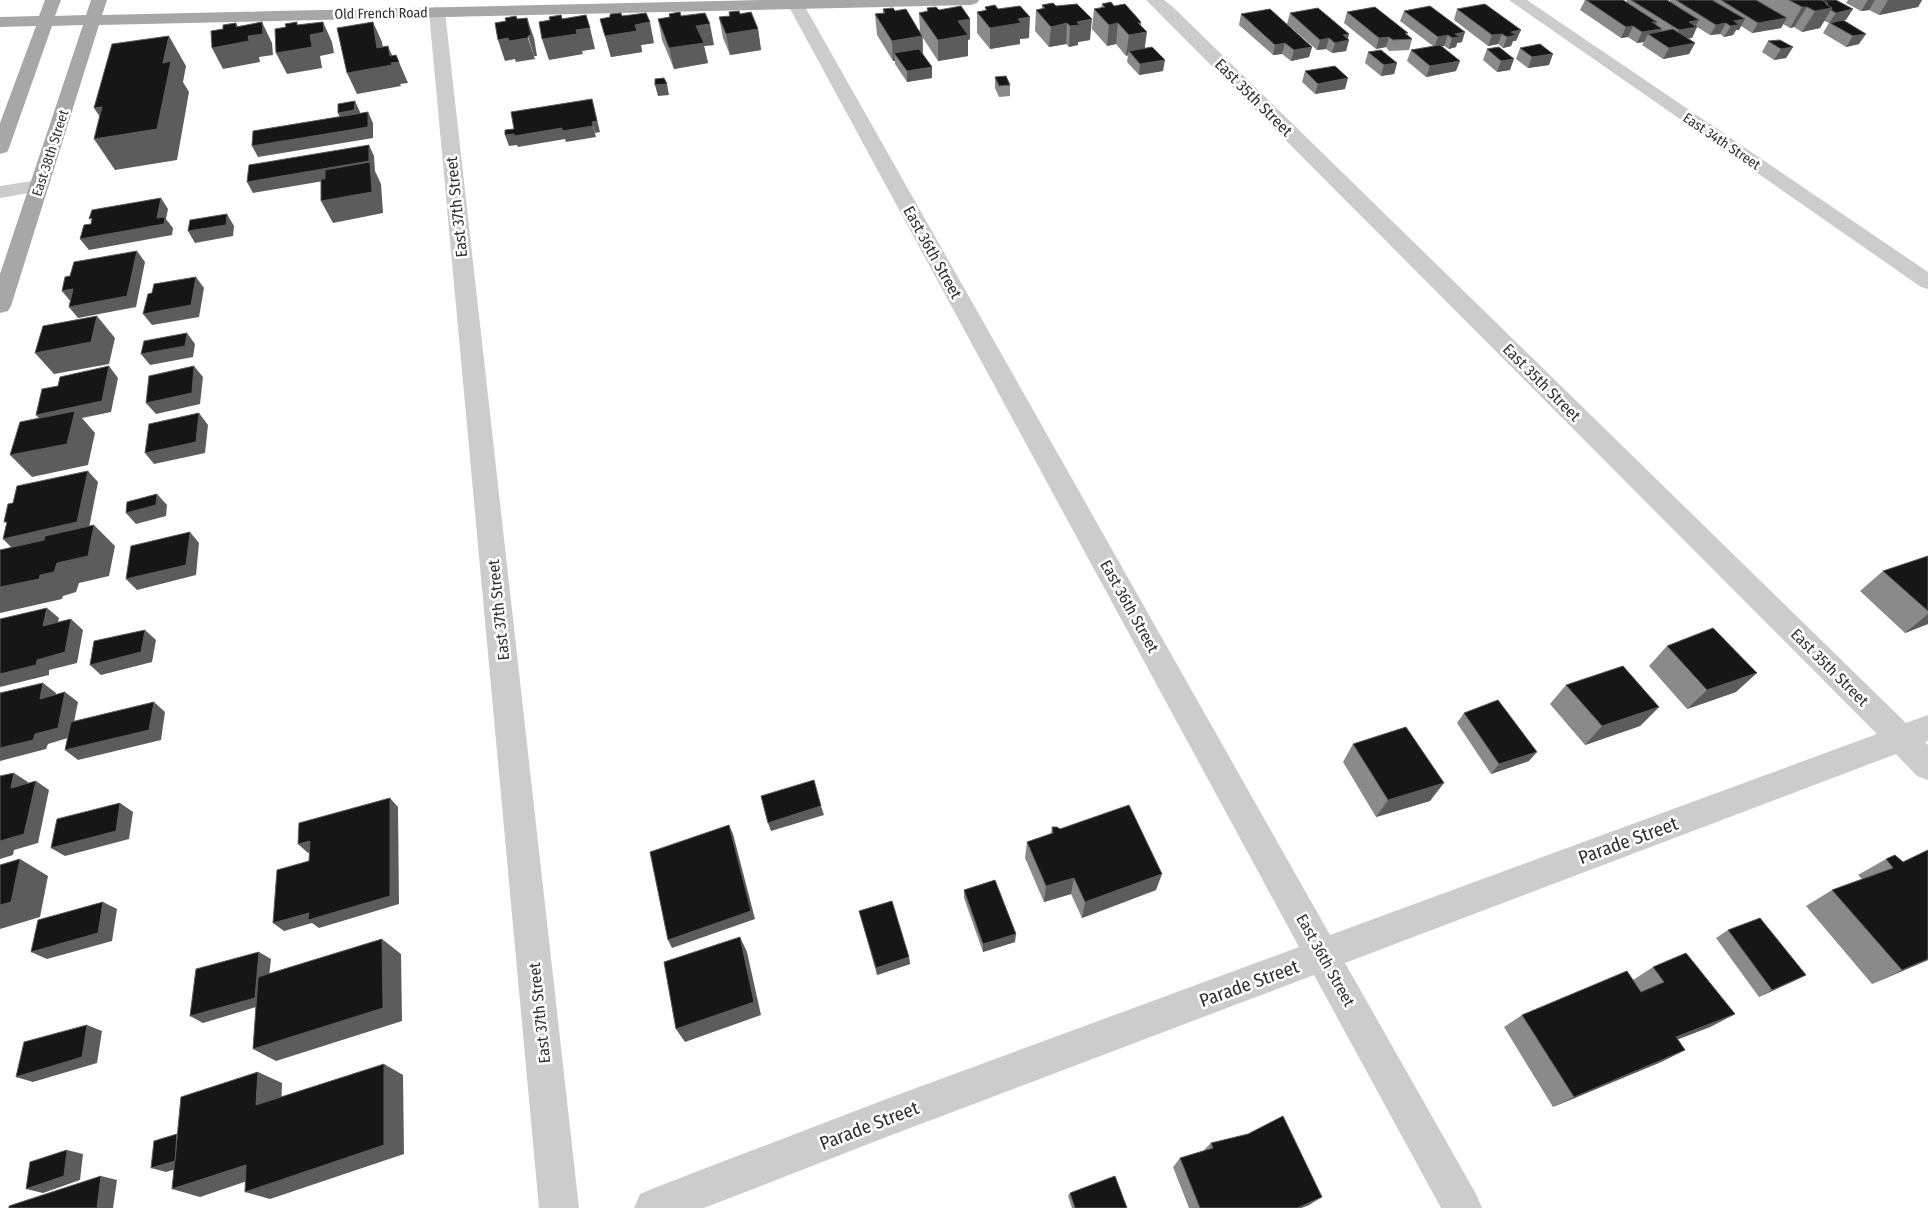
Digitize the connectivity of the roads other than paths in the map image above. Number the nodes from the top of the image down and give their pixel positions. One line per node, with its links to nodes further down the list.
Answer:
1 (53, 0): 9 (main road)
2 (99, 0): 8 (main road, East 38th Street)
3 (971, 0): 6 (main road, Old French Road)
4 (1154, 0): 16 (street, East 35th Street)
5 (1517, 0): 14 (street, East 34th Street)
6 (796, 5): 7 (main road, Old French Road); 18 (street, East 36th Street)
7 (437, 12): 8 (main road, Old French Road); 19 (street, East 37th Street)
8 (93, 20): 9 (main road, Old French Road); 12 (main road, East 38th Street)
9 (46, 21): 10 (main road, Old French Road); 11 (main road)
10 (0, 22)
11 (0, 148)
12 (39, 186): 13 (street); 15 (main road, East 38th Street)
13 (0, 192)
14 (1928, 282)
15 (0, 306)
16 (1914, 733): 17 (street, East 35th Street); 18 (street, Parade Street)
17 (1928, 766)
18 (1324, 956): 20 (street, Parade Street); 21 (street, East 36th Street)
19 (559, 1208)
20 (654, 1208)
21 (1462, 1208)

